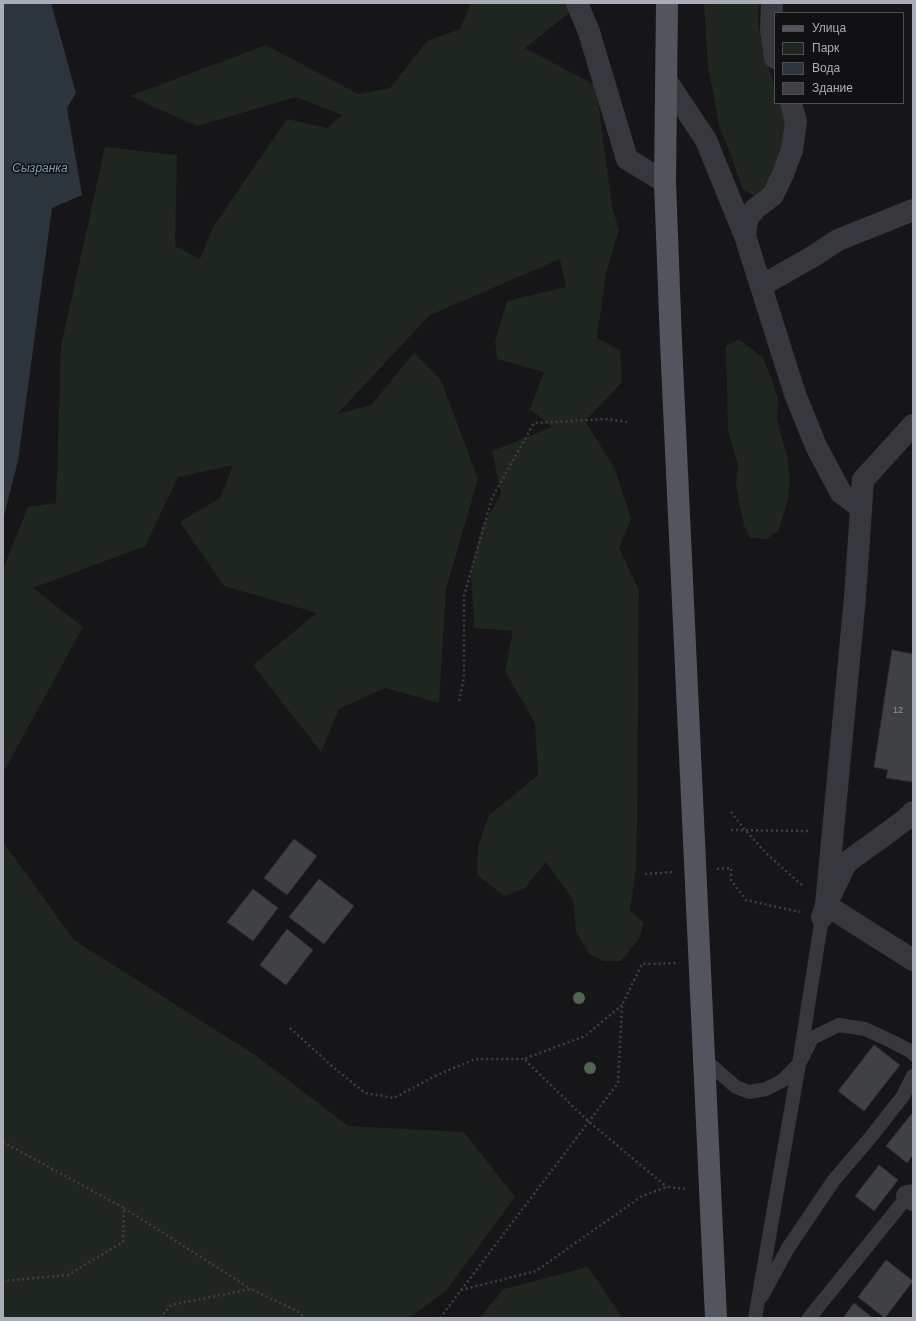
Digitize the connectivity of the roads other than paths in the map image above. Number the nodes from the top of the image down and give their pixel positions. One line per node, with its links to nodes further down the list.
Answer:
1 (578, 3): 7 (street)
2 (667, 3): 5 (main road)
3 (772, 3): 4 (street)
4 (774, 51)
5 (666, 80): 7 (main road); 9 (street)
6 (791, 104): 9 (street)
7 (666, 182): 17 (main road)
8 (913, 210): 10 (street)
9 (745, 236): 10 (street)
10 (761, 286): 12 (street)
11 (913, 425): 12 (street)
12 (861, 508): 14 (street)
13 (913, 812): 14 (street)
14 (824, 911): 15 (street); 18 (lane)
15 (913, 960)
16 (913, 1054): 18 (lane)
17 (705, 1060): 18 (lane); 22 (main road)
18 (799, 1064): 21 (lane)
19 (913, 1076): 21 (lane)
20 (911, 1195): 23 (lane)
21 (755, 1313)
22 (716, 1318)
23 (809, 1318)

